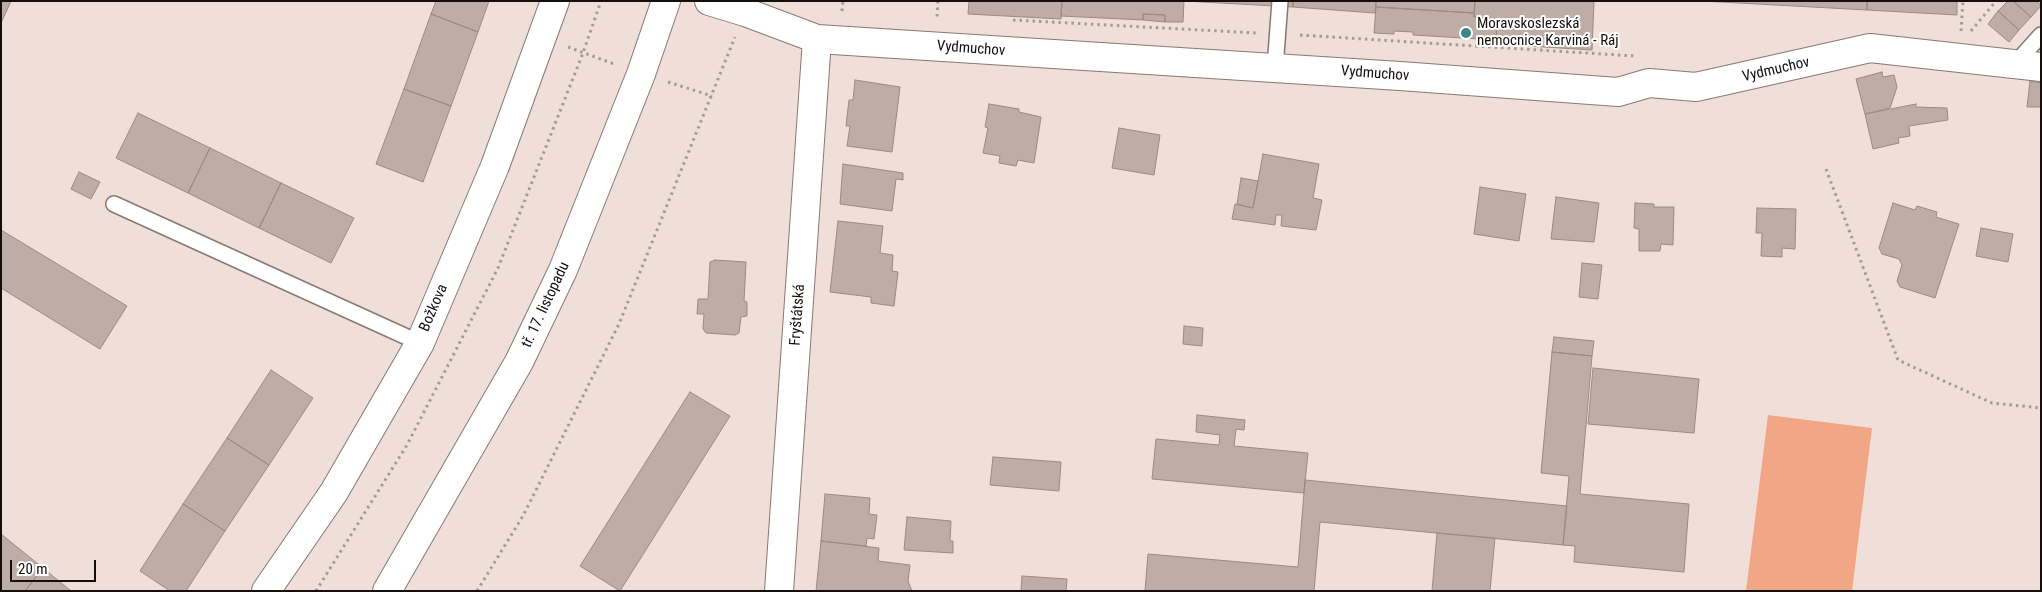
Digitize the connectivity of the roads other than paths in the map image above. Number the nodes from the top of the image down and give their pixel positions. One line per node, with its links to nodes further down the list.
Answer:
1 (555, 1): 10 (street, Božkova)
2 (666, 1): 12 (street, tř. 17. listopadu)
3 (709, 1): 6 (street, Vydmuchov)
4 (1280, 1): 8 (lane)
5 (2041, 35): 7 (lane)
6 (817, 39): 8 (street, Vydmuchov); 13 (street, Fryštátská)
7 (2028, 66): 8 (street, Vydmuchov)
8 (1275, 68)
9 (114, 204): 10 (lane)
10 (420, 342): 11 (street, Božkova)
11 (266, 591)
12 (387, 591)
13 (780, 591)

